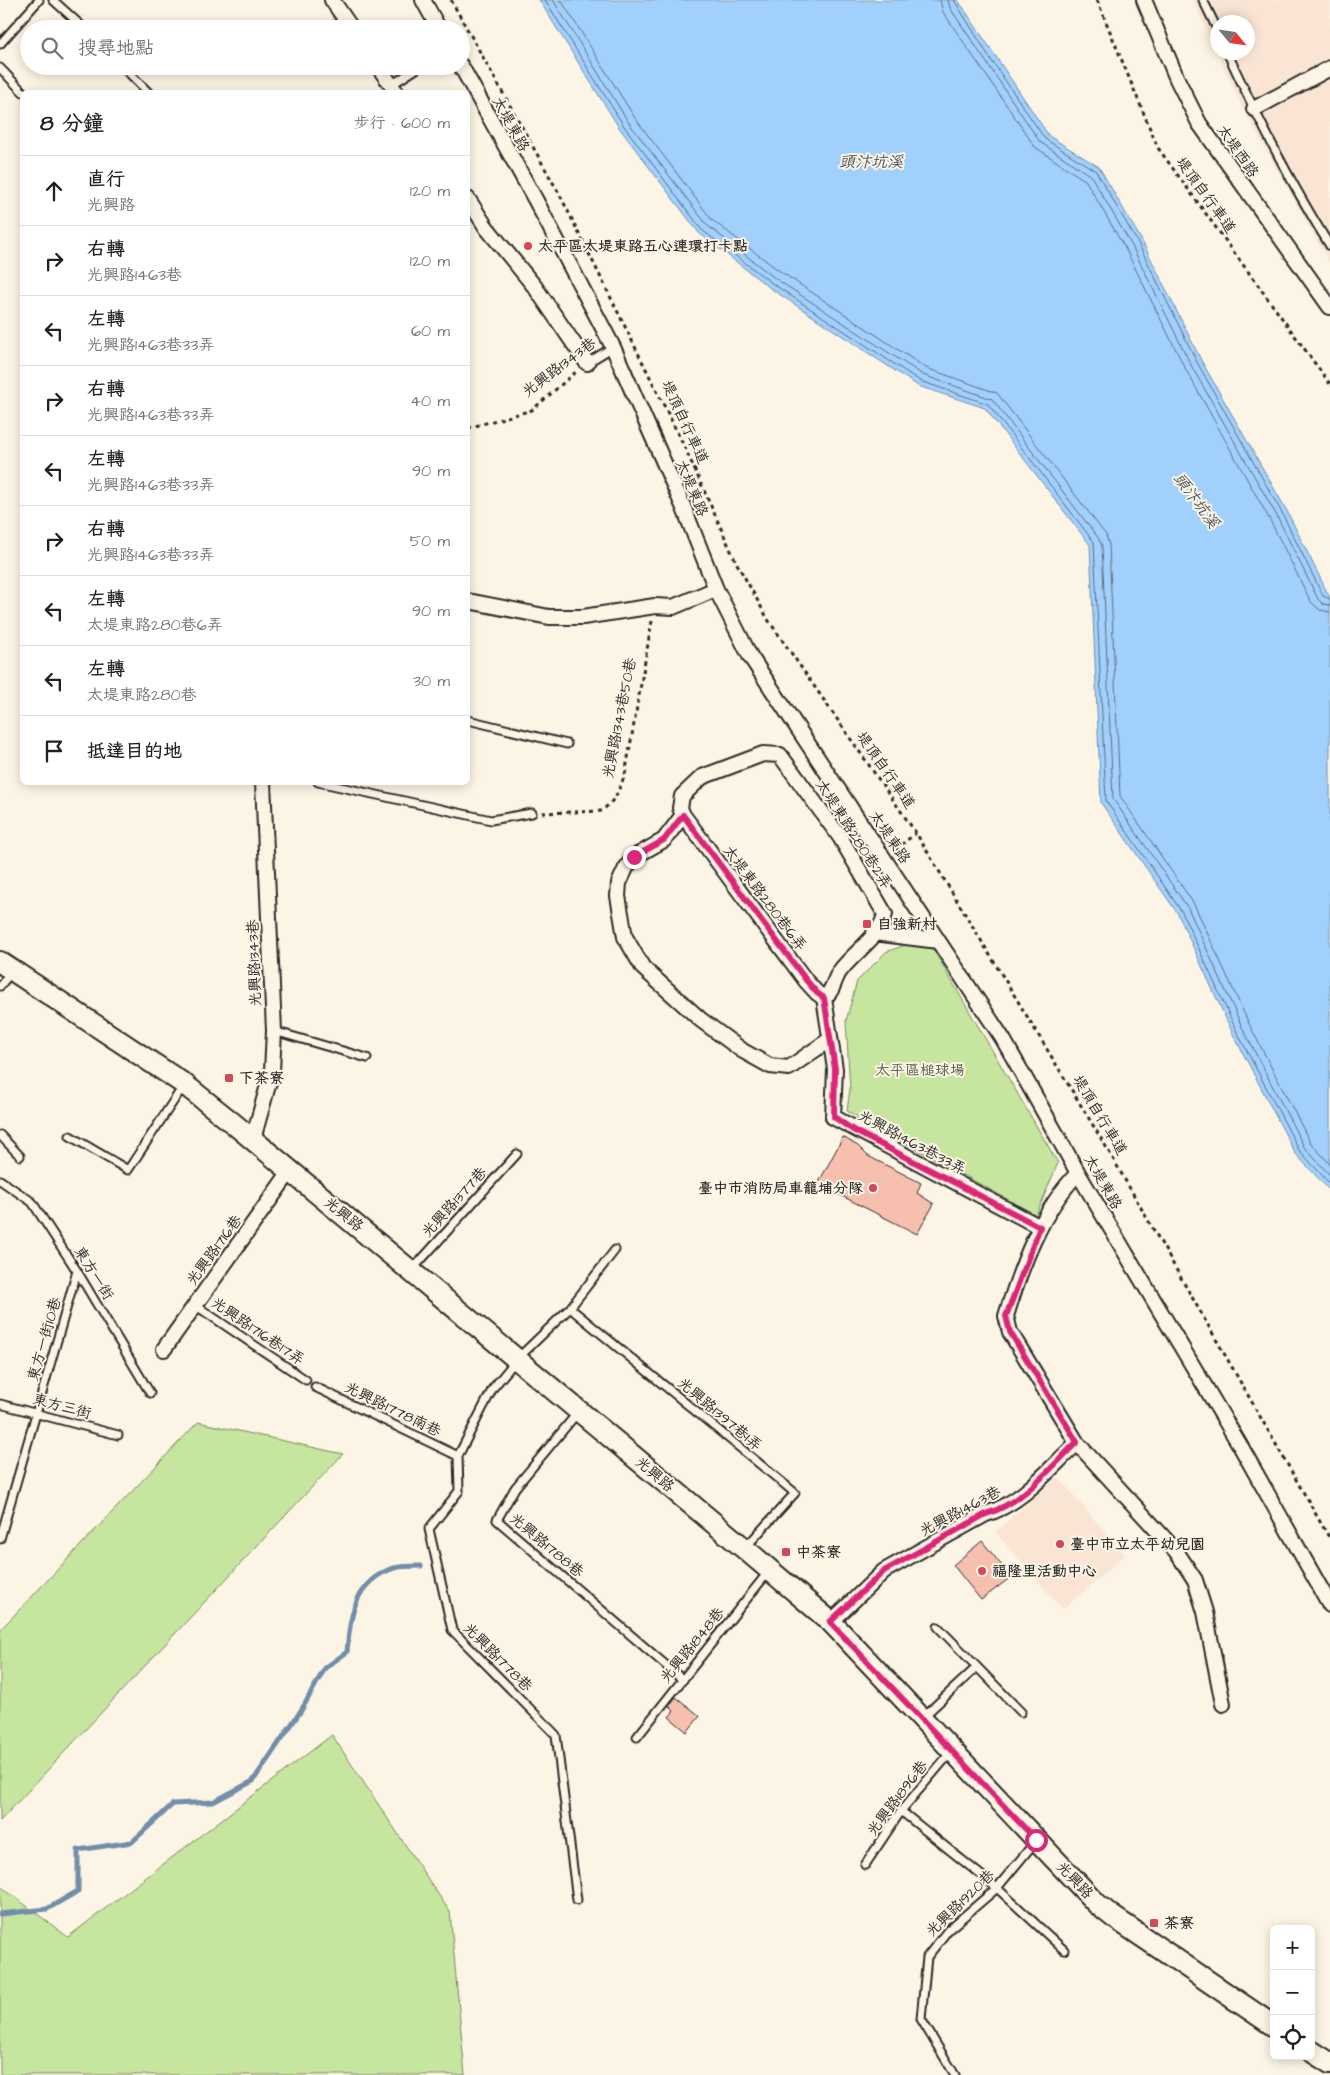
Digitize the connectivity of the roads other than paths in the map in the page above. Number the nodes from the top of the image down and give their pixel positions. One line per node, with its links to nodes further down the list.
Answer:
1 (39, 0): 8 (lane)
2 (53, 0): 9 (lane)
3 (332, 0): 10 (street)
4 (423, 0): 11 (street)
5 (1144, 0): 27 (street, 太堤西路)
6 (1203, 0): 7 (lane)
7 (1210, 15)
8 (21, 20)
9 (74, 20)
10 (346, 20)
11 (435, 20)
12 (20, 21): 13 (lane)
13 (0, 44)
14 (1231, 60): 24 (lane)
15 (0, 68): 22 (lane)
16 (1330, 68): 24 (street)
17 (131, 75): 23 (lane)
18 (384, 75): 21 (street)
19 (410, 75): 21 (lane)
20 (465, 75): 28 (street, 太堤東路)
21 (393, 89)
22 (21, 90)
23 (146, 90)
24 (1254, 109): 26 (lane)
25 (470, 202): 29 (street)
26 (1329, 241)
27 (1330, 307)
28 (613, 347): 29 (lane, 光興路1343巷); 30 (street, 太堤東路)
29 (587, 363)
30 (716, 589): 31 (street); 39 (street, 太堤東路)
31 (470, 601)
32 (470, 720): 33 (lane)
33 (568, 744)
34 (263, 785): 43 (street, 光興路1343巷)
35 (332, 785): 36 (lane)
36 (532, 813)
37 (683, 815): 38 (street, 太堤東路280巷2弄); 42 (street, 太堤東路280巷6弄); 44 (street)
38 (874, 933): 39 (street); 42 (street)
39 (938, 941): 53 (street, 太堤東路)
40 (6, 966): 41 (lane); 46 (main road, 光興路)
41 (0, 986)
42 (824, 998): 44 (street, 光興路1463巷33弄)
43 (274, 1031): 45 (lane); 49 (street, 光興路1343巷)
44 (829, 1040): 55 (street, 光興路1463巷33弄)
45 (367, 1058)
46 (184, 1084): 48 (lane); 49 (main road, 光興路)
47 (0, 1135): 51 (lane)
48 (70, 1136)
49 (253, 1139): 52 (main road, 光興路)
50 (517, 1154): 57 (lane, 光興路1377巷)
51 (20, 1156)
52 (291, 1170): 57 (main road, 光興路); 59 (street, 光興路1716巷)
53 (1078, 1174): 55 (street); 75 (street, 太堤東路)
54 (1, 1183): 58 (lane, 東方一街)
55 (1040, 1227): 70 (street)
56 (615, 1250): 60 (lane, 光興路1778巷)
57 (412, 1270): 62 (main road, 光興路)
58 (78, 1271): 65 (lane, 東方一街); 68 (lane, 東方一街10巷)
59 (195, 1304): 61 (street, 光興路1716巷); 63 (lane, 光興路1716巷17弄)
60 (570, 1308): 62 (lane, 光興路1778巷); 73 (lane, 光興路1397巷1弄)
61 (164, 1349)
62 (516, 1359): 67 (main road, 光興路); 71 (lane, 光興路1778巷)
63 (306, 1380)
64 (315, 1387): 71 (lane, 光興路1778南巷)
65 (150, 1393)
66 (0, 1404): 68 (lane, 東方三街)
67 (579, 1411): 73 (main road, 光興路); 79 (lane, 光興路1788巷)
68 (36, 1414): 69 (lane, 東方三街); 72 (lane, 東方一街10巷)
69 (118, 1435)
70 (1077, 1442): 76 (street, 光興路1463巷); 80 (street)
71 (458, 1456): 89 (lane, 光興路1778巷)
72 (0, 1539)
73 (745, 1549): 74 (main road, 光興路)
74 (769, 1571): 76 (main road, 光興路); 79 (lane, 光興路1848巷)
75 (1330, 1605)
76 (830, 1622): 82 (main road, 光興路)
77 (938, 1627): 78 (lane)
78 (977, 1667): 81 (lane); 82 (lane)
79 (683, 1680): 83 (lane, 光興路1848巷)
80 (1223, 1704)
81 (1022, 1712)
82 (922, 1718): 84 (main road, 光興路)
83 (637, 1737)
84 (953, 1750): 85 (lane, 光興路1896巷); 86 (main road, 光興路)
85 (902, 1811): 87 (lane, 光興路1896巷); 88 (lane)
86 (1036, 1840): 88 (lane, 光興路1920巷); 91 (main road, 光興路)
87 (865, 1865)
88 (998, 1888): 90 (lane); 94 (lane, 光興路1920巷)
89 (577, 1900)
90 (1064, 1950)
91 (1270, 2023)
92 (1315, 2054): 93 (main road)
93 (1330, 2063)
94 (955, 2075)

